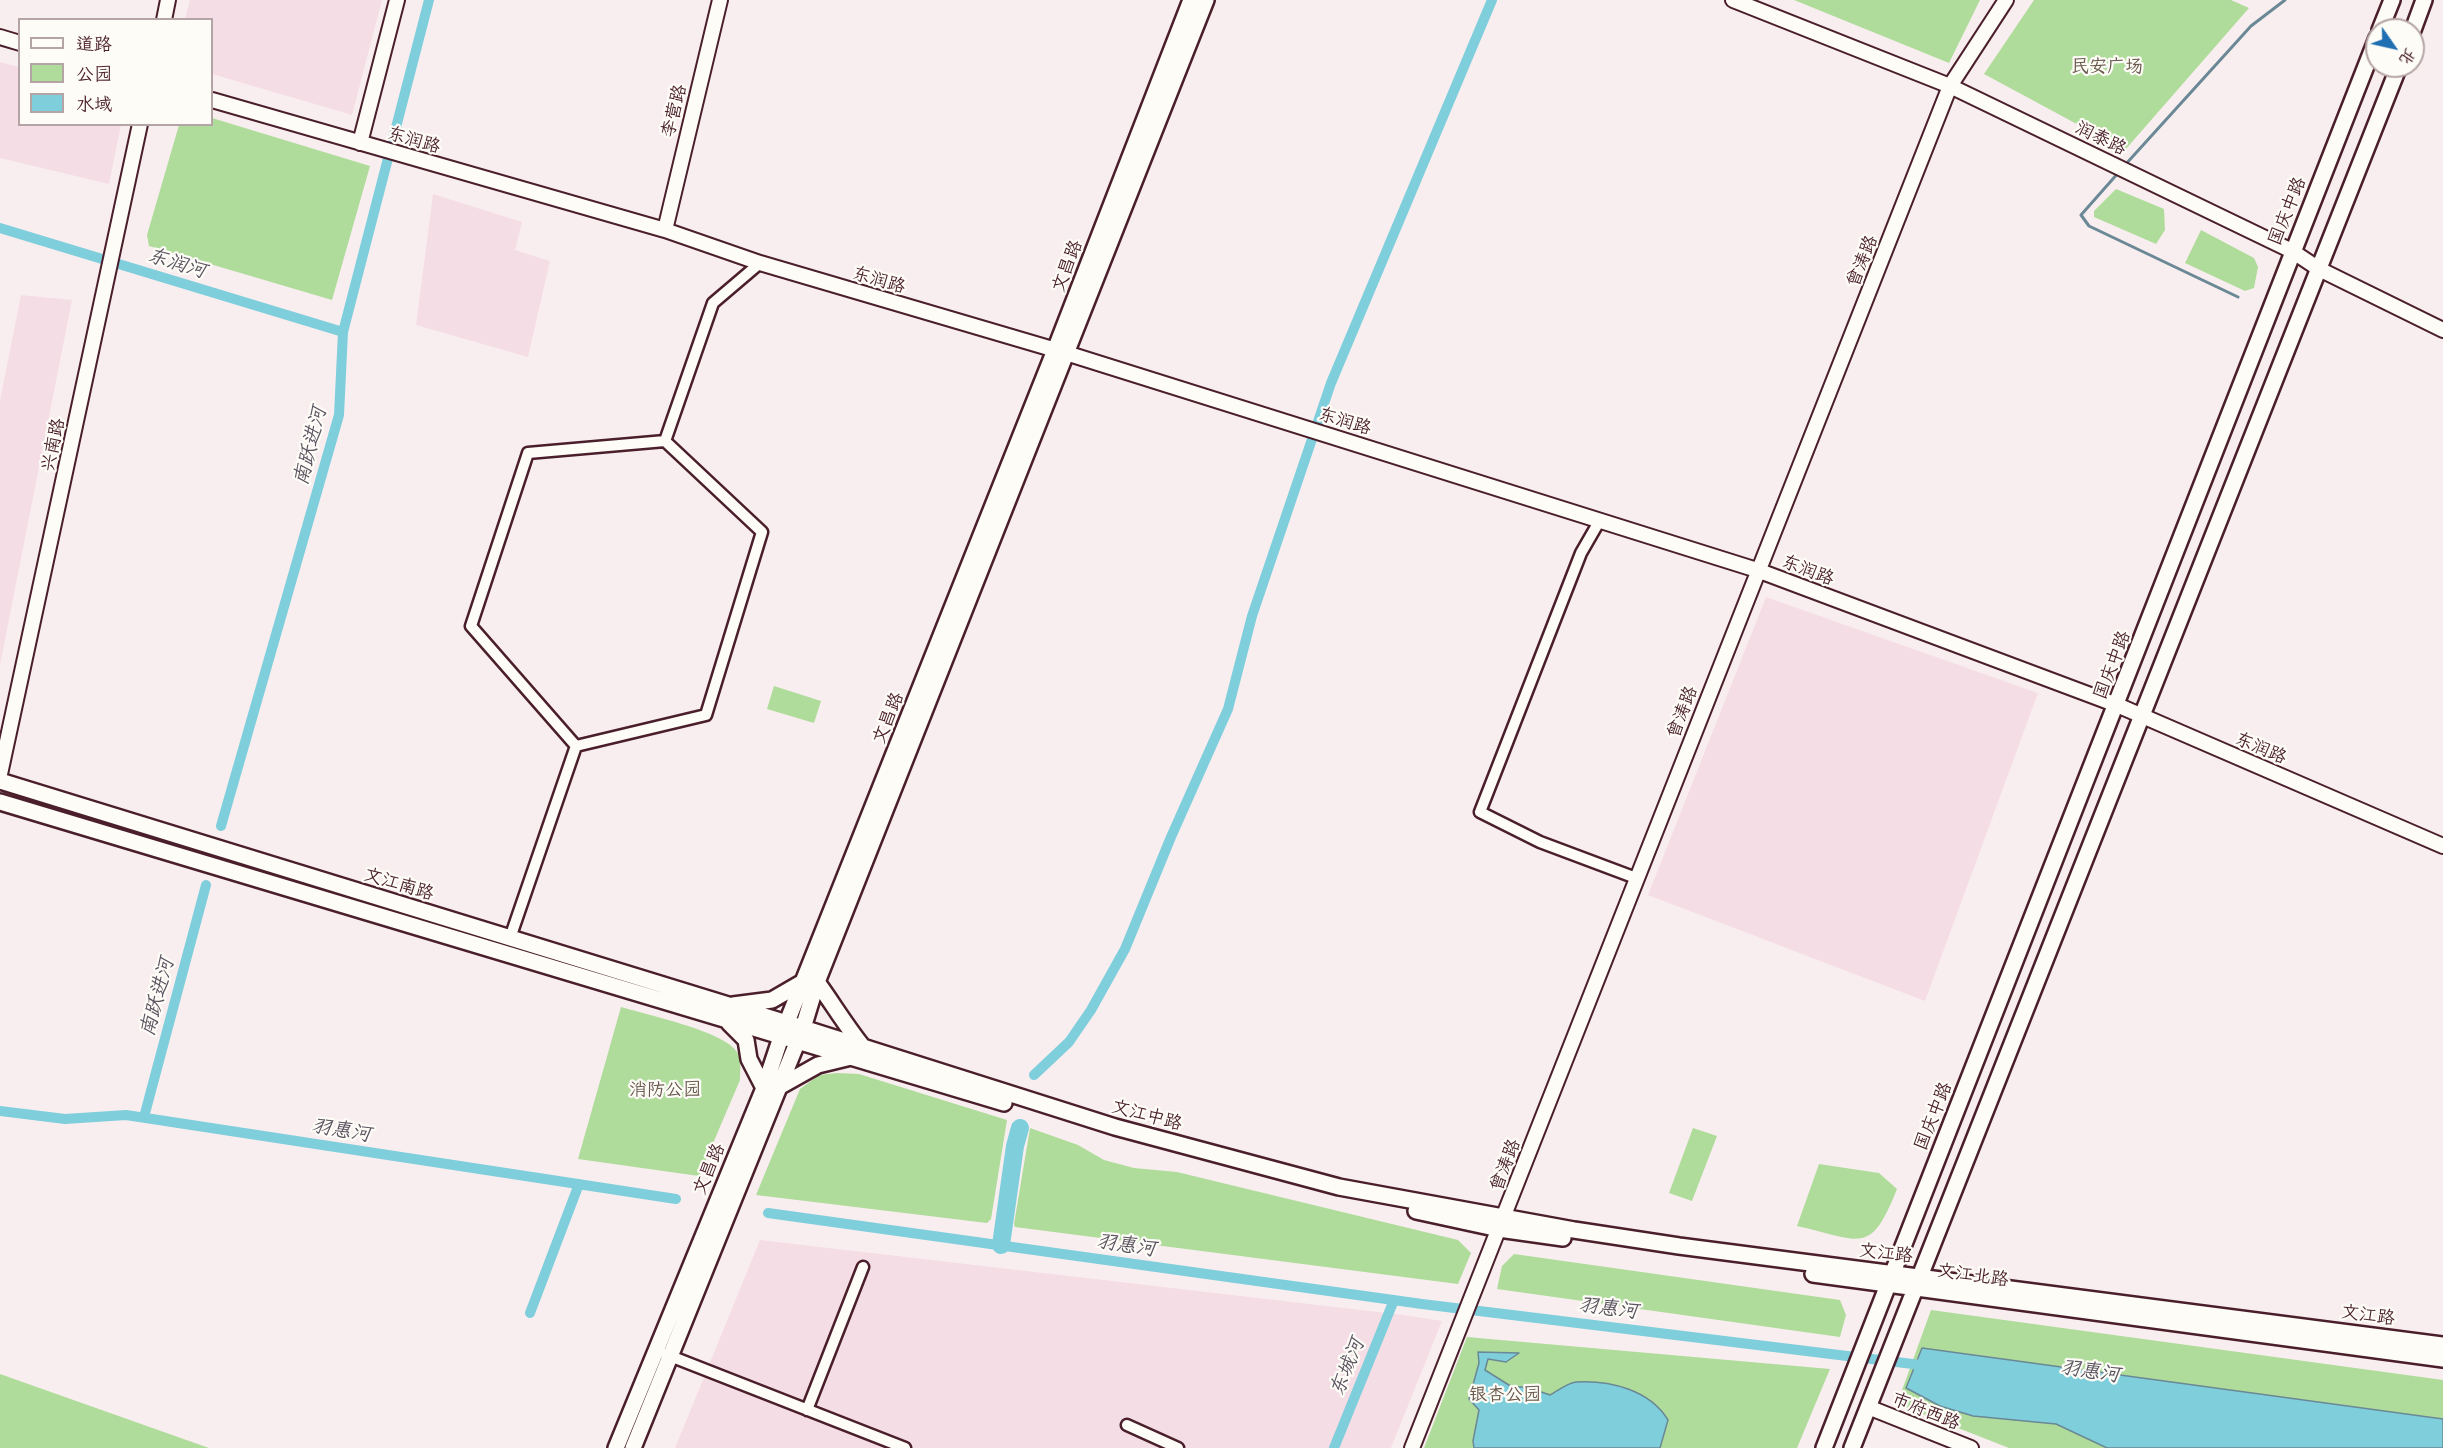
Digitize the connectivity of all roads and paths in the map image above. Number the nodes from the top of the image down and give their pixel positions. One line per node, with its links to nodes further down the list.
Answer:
1 (168, 0): 10 (street)
2 (397, 0): 20 (street)
3 (720, 0): 21 (street, 李营路)
4 (1191, 0): 26 (main road, 文昌路)
5 (1206, 0): 26 (main road, 文昌路)
6 (1733, 0): 17 (street, 润泰路)
7 (2006, 0): 17 (street, 曾涛路)
8 (2392, 0): 11 (main road)
9 (2424, 0): 12 (main road)
10 (164, 18)
11 (2385, 18)
12 (2417, 18)
13 (0, 37): 14 (street)
14 (18, 42)
15 (2365, 68): 22 (main road, 国庆中路)
16 (2393, 78): 24 (main road)
17 (1950, 86): 22 (street, 润泰路); 29 (street, 曾涛路)
18 (213, 100): 20 (street, 东润路)
19 (140, 126): 33 (street, 兴南路)
20 (356, 142): 21 (street, 东润路)
21 (665, 230): 23 (street, 东润路)
22 (2292, 250): 24 (street, 润泰路); 30 (main road, 国庆中路)
23 (760, 264): 26 (street, 东润路); 27 (street)
24 (2319, 269): 25 (street, 润泰路); 31 (main road)
25 (2443, 330)
26 (1061, 351): 28 (street, 东润路); 39 (main road, 文昌路)
27 (665, 441): 32 (street); 32 (street)
28 (1600, 520): 29 (street, 东润路); 37 (street)
29 (1757, 570): 30 (street, 东润路); 37 (street, 曾涛路)
30 (2117, 705): 31 (street, 东润路); 47 (main road, 国庆中路)
31 (2140, 715): 36 (street, 东润路); 48 (main road)
32 (576, 746): 38 (street)
33 (0, 774)
34 (0, 781): 38 (main road, 文江南路)
35 (0, 802): 40 (main road, 文江南路)
36 (2443, 846)
37 (1636, 878): 45 (street, 曾涛路)
38 (510, 938): 40 (main road, 文江南路)
39 (810, 982): 40 (main road); 41 (main road, 文昌路); 42 (main road, 文昌路); 43 (main road)
40 (727, 1013): 41 (main road, 文江南路); 44 (main road)
41 (784, 1030): 42 (main road, 文江中路); 44 (main road, 文昌路)
42 (801, 1035): 43 (main road, 文江中路); 44 (main road, 文昌路)
43 (857, 1052): 44 (main road); 45 (main road, 文江中路)
44 (770, 1088): 50 (main road, 文昌路); 51 (main road, 文昌路)
45 (1501, 1223): 47 (main road, 文江路); 61 (street, 曾涛路)
46 (863, 1267): 54 (street)
47 (1889, 1280): 48 (main road, 文江路); 62 (main road, 国庆中路)
48 (1917, 1282): 49 (main road, 文江路); 52 (main road, 文江北路); 53 (main road)
49 (2443, 1345)
50 (654, 1351): 51 (street); 57 (main road, 文昌路)
51 (670, 1356): 54 (street); 58 (main road, 文昌路)
52 (2443, 1359)
53 (1868, 1407): 63 (main road); 64 (street, 市府西路)
54 (807, 1410): 59 (street)
55 (1127, 1425): 56 (street)
56 (1158, 1444): 60 (street)
57 (616, 1448)
58 (633, 1448)
59 (904, 1448)
60 (1178, 1448)
61 (1412, 1448)
62 (1824, 1448)
63 (1852, 1448)
64 (1971, 1448)

